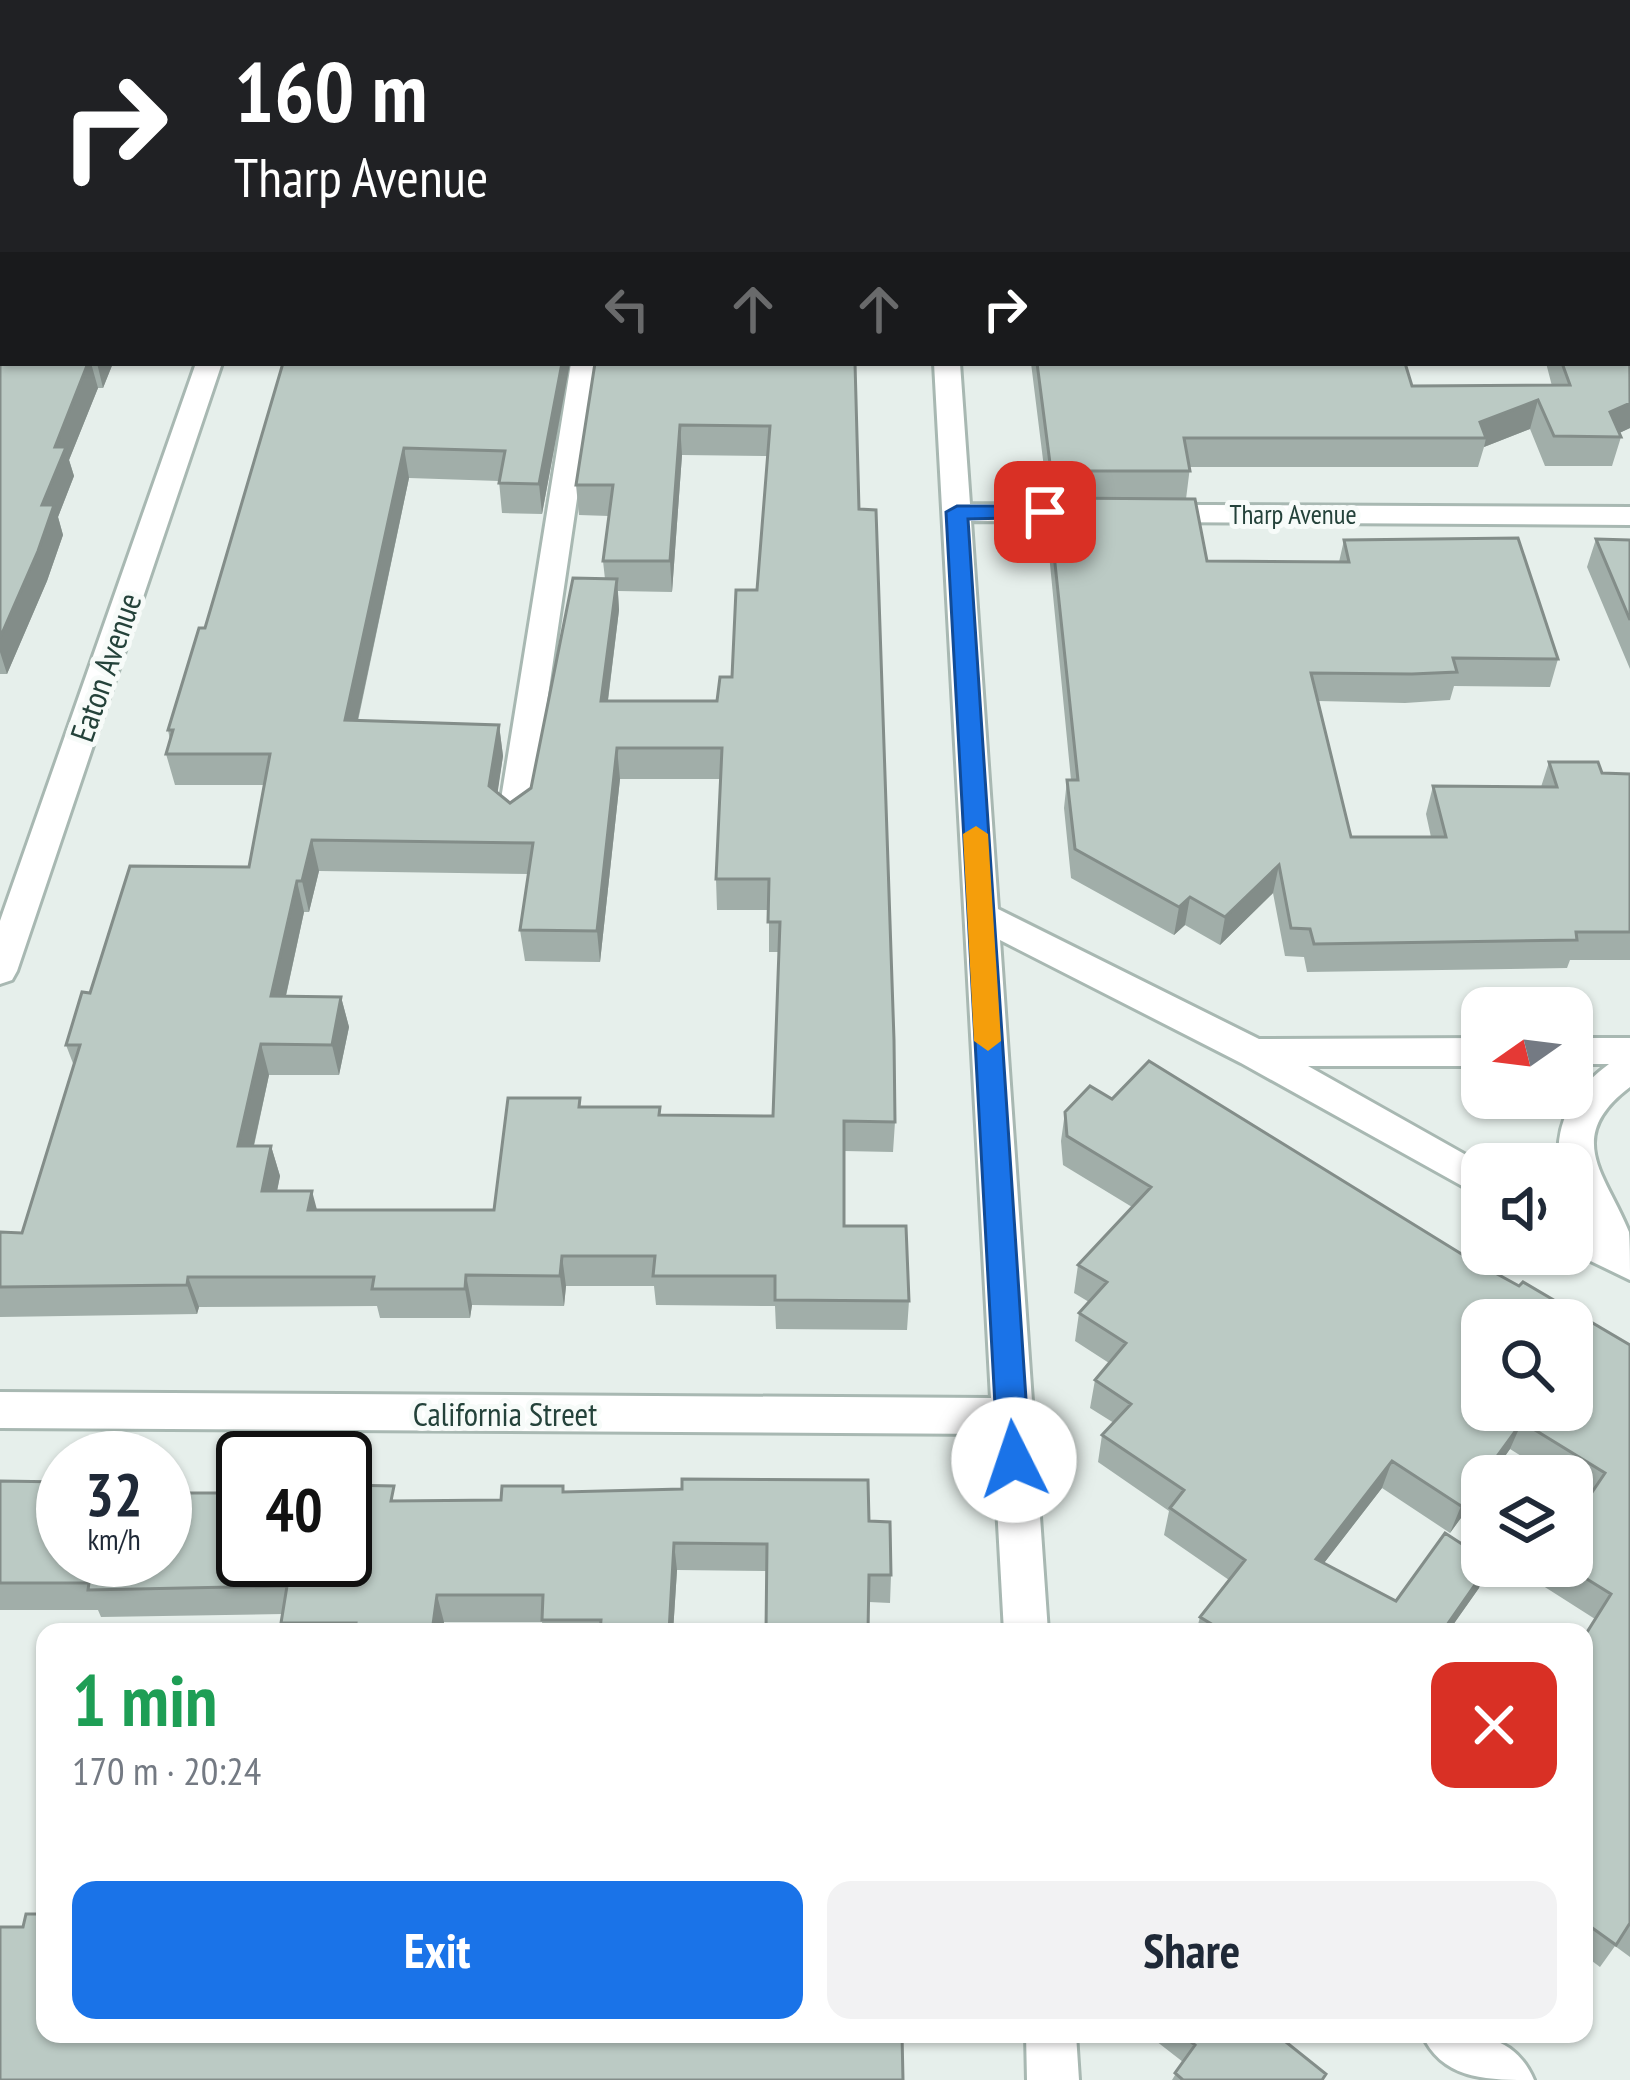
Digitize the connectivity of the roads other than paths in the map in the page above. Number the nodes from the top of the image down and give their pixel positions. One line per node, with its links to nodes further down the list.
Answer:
1 (208, 366): 8 (street, Eaton Avenue)
2 (584, 366): 6 (street)
3 (947, 366): 4 (street)
4 (957, 512): 5 (street, Tharp Avenue); 7 (street)
5 (1630, 516)
6 (514, 818)
7 (980, 915): 12 (street); 18 (street)
8 (0, 971)
9 (1630, 1051): 11 (street)
10 (1461, 1052): 12 (street)
11 (1593, 1052)
12 (1253, 1053): 14 (street)
13 (1630, 1068): 16 (street)
14 (1461, 1170)
15 (1593, 1245): 16 (street)
16 (1630, 1265)
17 (0, 1410): 18 (street, California Street)
18 (1011, 1416): 19 (street)
19 (1025, 1623)
20 (1051, 2043): 22 (street)
21 (1459, 2043): 23 (street)
22 (1053, 2080)
23 (1508, 2080)

